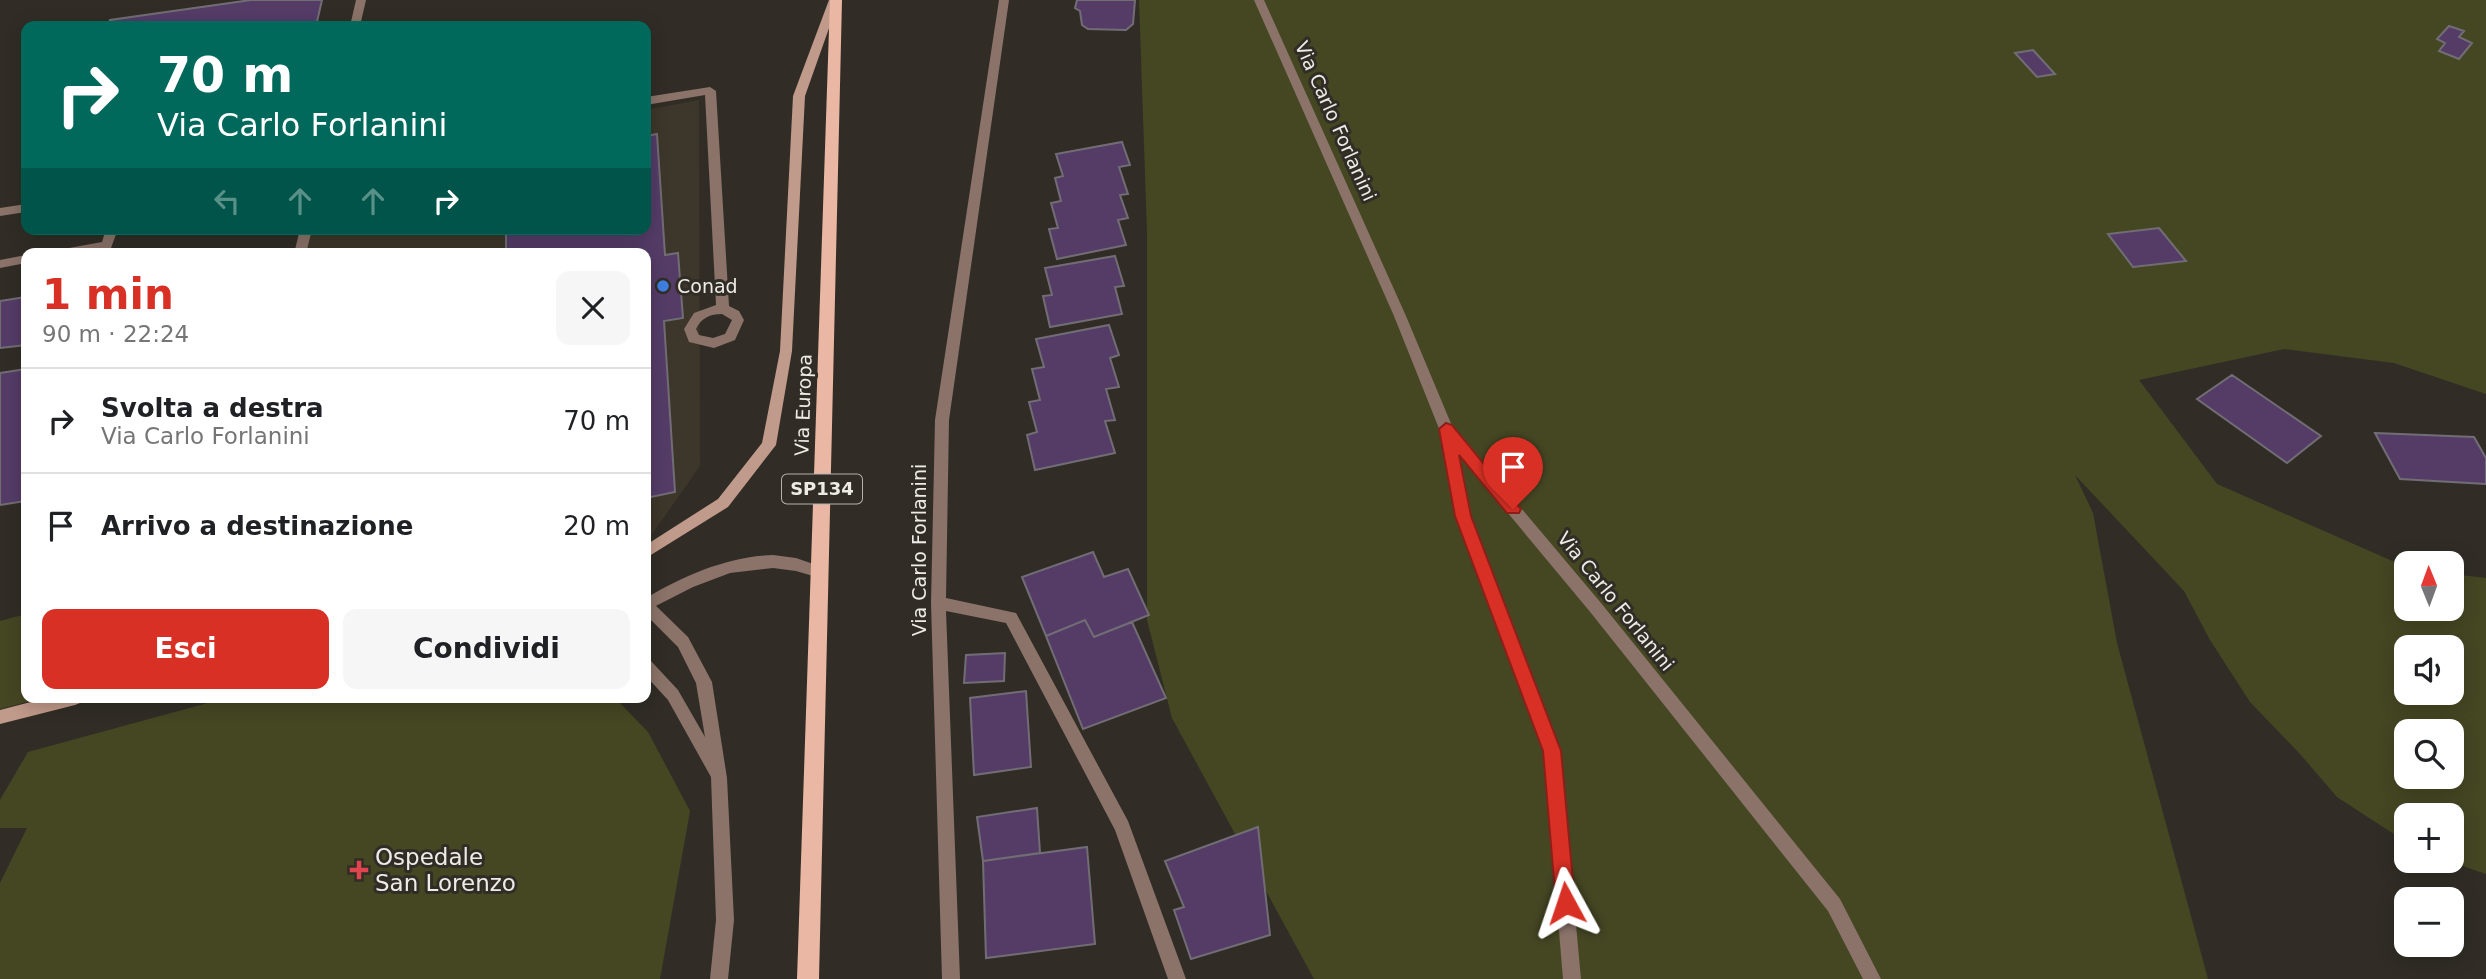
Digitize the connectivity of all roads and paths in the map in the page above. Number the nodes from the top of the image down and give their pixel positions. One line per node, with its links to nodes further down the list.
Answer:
1 (362, 0): 5 (street)
2 (835, 0): 15 (street); 16 (main road, Via Europa / SP134)
3 (1004, 0): 18 (street, Via Carlo Forlanini)
4 (1259, 0): 14 (street, Via Carlo Forlanini)
5 (356, 21)
6 (651, 100): 13 (street)
7 (21, 209): 8 (street)
8 (0, 212)
9 (110, 235): 10 (street)
10 (95, 248)
11 (21, 260): 12 (street)
12 (0, 264)
13 (723, 309)
14 (1446, 429): 28 (street); 29 (street, Via Carlo Forlanini)
15 (651, 549)
16 (820, 572): 17 (street); 25 (main road, Via Europa / SP134)
17 (651, 603)
18 (938, 603): 26 (street, Via Carlo Forlanini); 27 (street)
19 (651, 611): 23 (street)
20 (651, 671): 23 (street)
21 (56, 703): 22 (street)
22 (1, 718)
23 (719, 778): 24 (street)
24 (719, 979)
25 (808, 979)
26 (951, 979)
27 (1177, 979)
28 (1572, 979)
29 (1872, 979)

